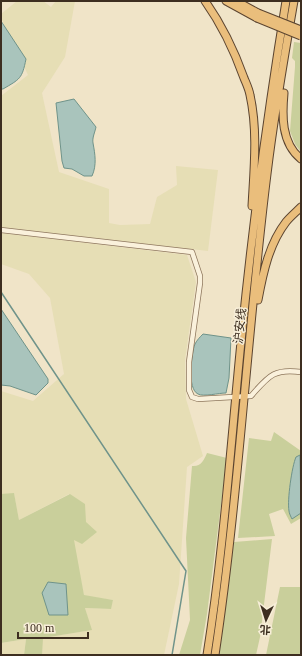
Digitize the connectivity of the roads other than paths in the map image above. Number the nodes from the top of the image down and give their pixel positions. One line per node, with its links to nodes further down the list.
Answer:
1 (206, 1): 13 (highway)
2 (226, 1): 6 (highway)
3 (236, 1): 6 (highway)
4 (286, 1): 13 (highway, 沪安线)
5 (294, 1): 9 (highway, 沪安线)
6 (257, 15): 7 (highway, bridge); 8 (highway, bridge)
7 (301, 30)
8 (301, 36)
9 (288, 39): 10 (highway); 15 (highway, 沪安线)
10 (301, 159)
11 (301, 207): 15 (highway)
12 (1, 230): 16 (street)
13 (249, 269): 16 (highway, 沪安线)
14 (301, 372): 16 (street)
15 (246, 373): 16 (highway, 沪安线)
16 (240, 397): 17 (highway, 沪安线); 18 (highway, 沪安线)
17 (207, 655)
18 (215, 655)

